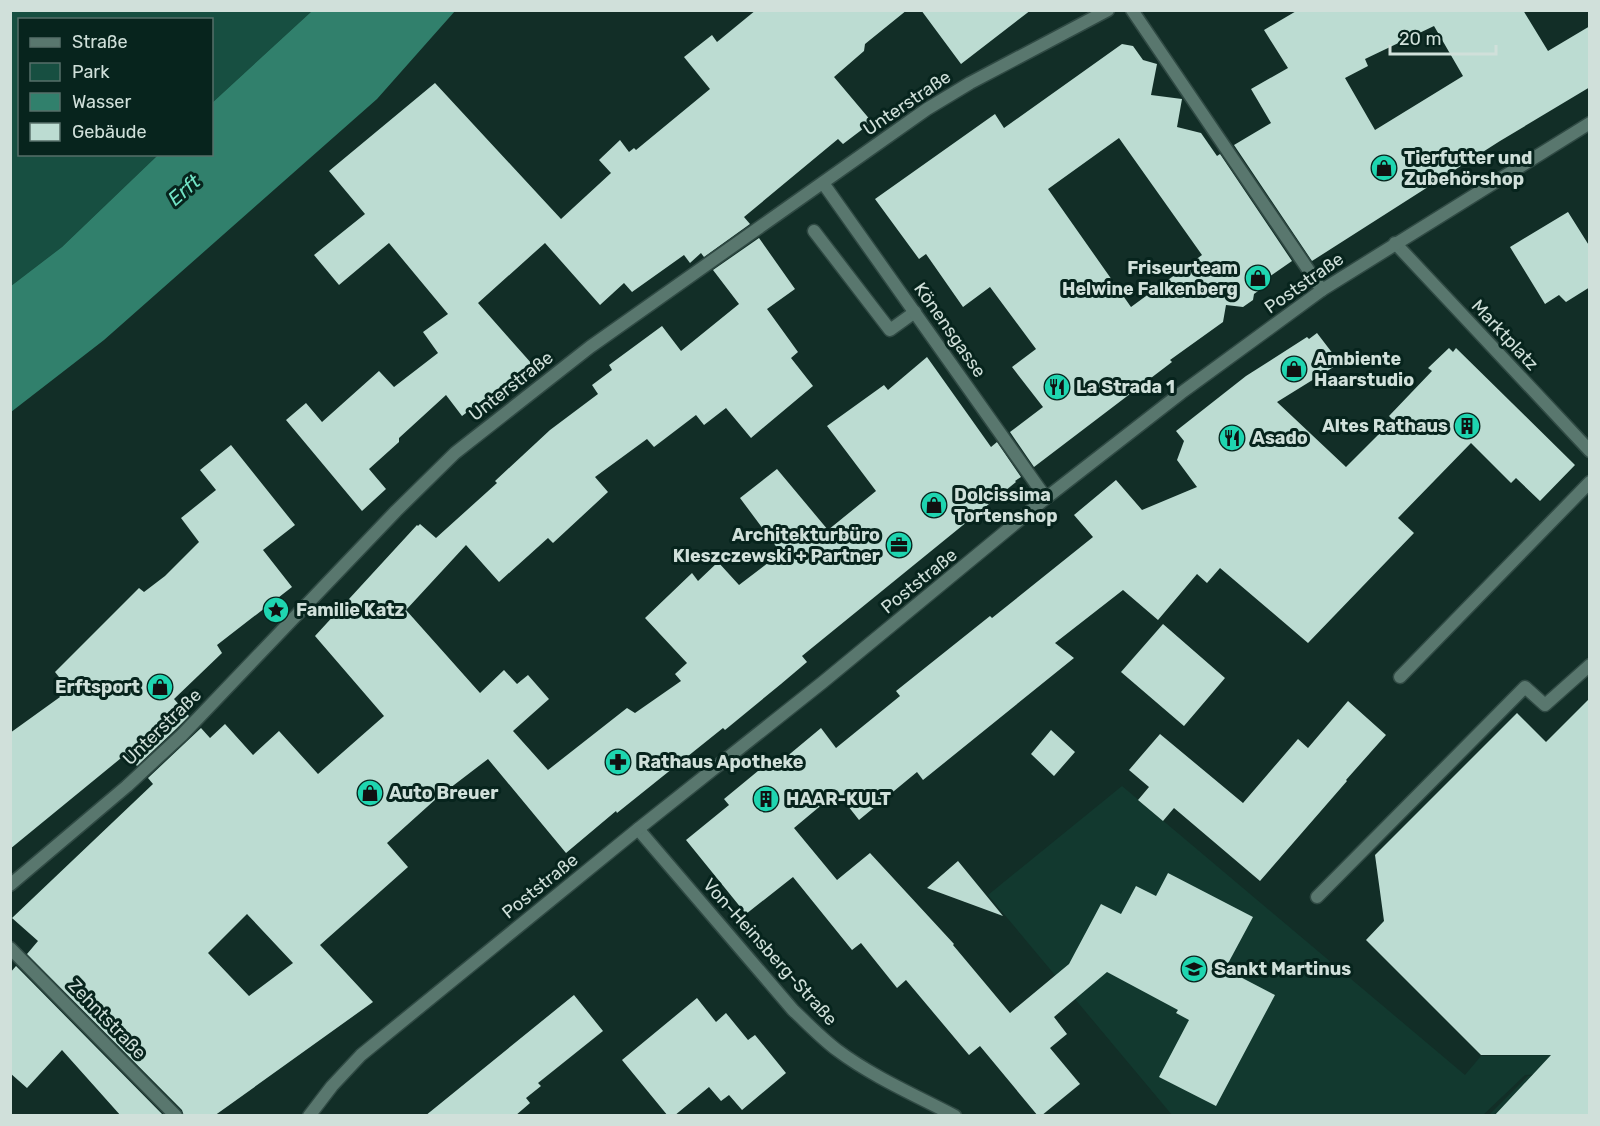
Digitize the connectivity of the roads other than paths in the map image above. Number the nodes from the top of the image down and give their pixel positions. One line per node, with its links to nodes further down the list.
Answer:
1 (1108, 10): 4 (street, Unterstraße)
2 (1132, 10): 7 (street)
3 (1590, 123): 6 (street, Poststraße)
4 (823, 183): 8 (street, Könensgasse); 15 (street, Unterstraße)
5 (814, 231): 8 (street)
6 (1395, 243): 7 (street, Poststraße); 9 (street, Marktplatz)
7 (1322, 290): 11 (street, Poststraße)
8 (915, 312): 11 (street, Könensgasse)
9 (1590, 451)
10 (1590, 482): 13 (street)
11 (1046, 498): 14 (street, Poststraße)
12 (1590, 665): 16 (street)
13 (1400, 678)
14 (638, 829): 19 (street, Poststraße); 20 (street, Von-Heinsberg-Straße)
15 (10, 885)
16 (1317, 897)
17 (10, 948): 18 (street, Zehntstraße)
18 (176, 1116)
19 (309, 1116)
20 (955, 1116)

